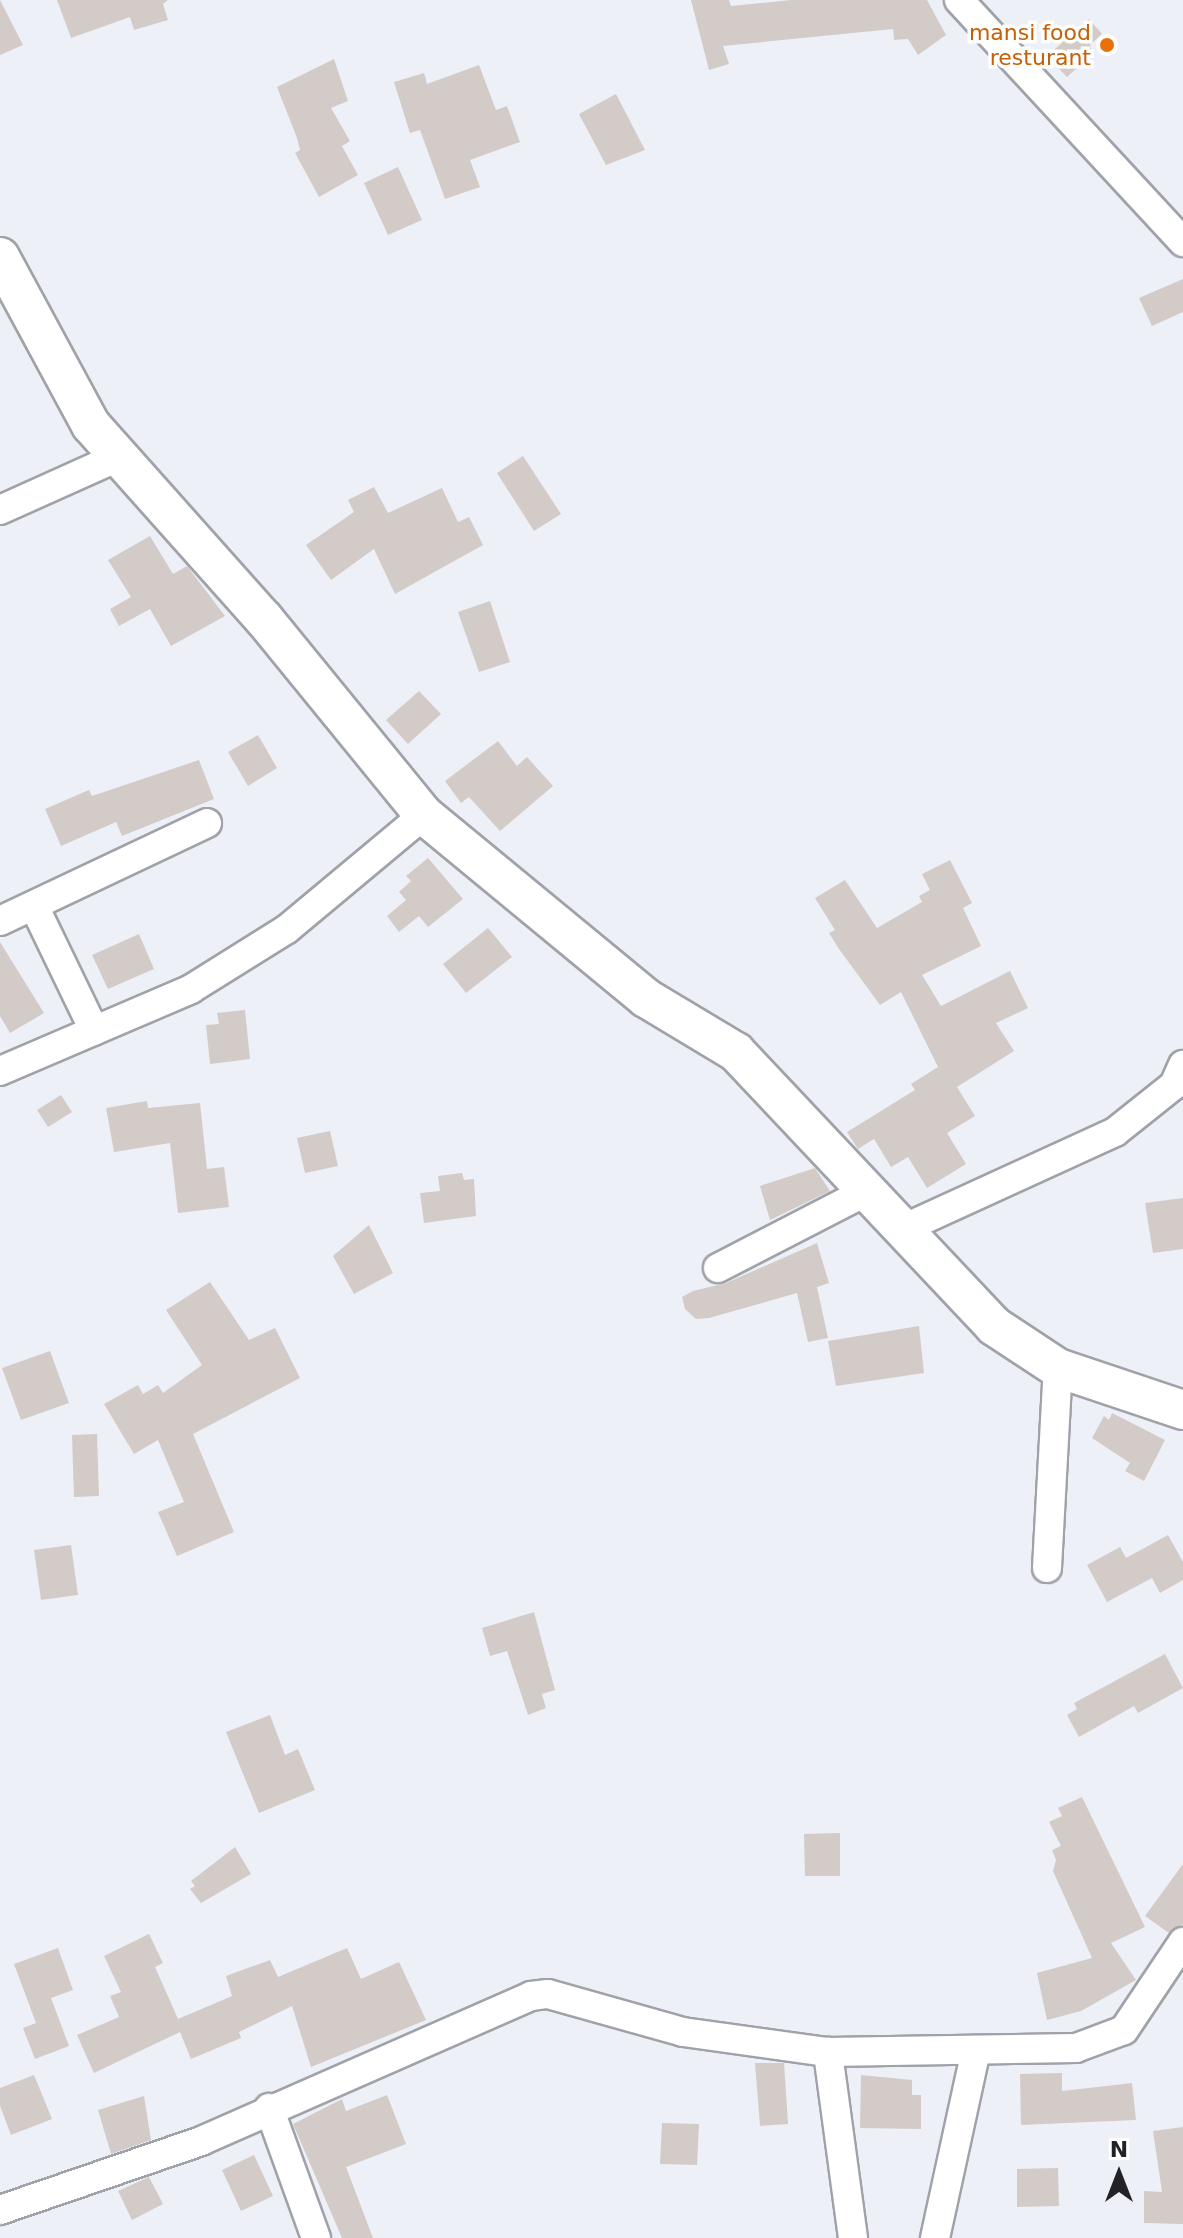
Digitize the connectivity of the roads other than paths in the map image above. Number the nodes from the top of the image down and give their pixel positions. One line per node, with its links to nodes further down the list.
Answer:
1 (959, 0): 2 (street)
2 (1183, 242)
3 (0, 257): 4 (main road)
4 (118, 457): 5 (street); 6 (main road)
5 (0, 510)
6 (424, 815): 10 (street); 13 (main road)
7 (207, 823): 8 (street)
8 (35, 908): 9 (street); 10 (street)
9 (0, 921)
10 (94, 1030): 12 (street)
11 (1183, 1065): 14 (street)
12 (0, 1071)
13 (867, 1191): 14 (main road); 15 (street)
14 (903, 1229): 16 (main road)
15 (718, 1268)
16 (1058, 1368): 17 (main road); 18 (street)
17 (1183, 1410)
18 (1047, 1568)
19 (1183, 1942): 20 (street)
20 (976, 2050): 21 (street); 26 (street)
21 (828, 2052): 22 (street); 25 (street)
22 (269, 2108): 23 (street); 24 (street)
23 (0, 2210)
24 (316, 2238)
25 (853, 2238)
26 (935, 2238)

